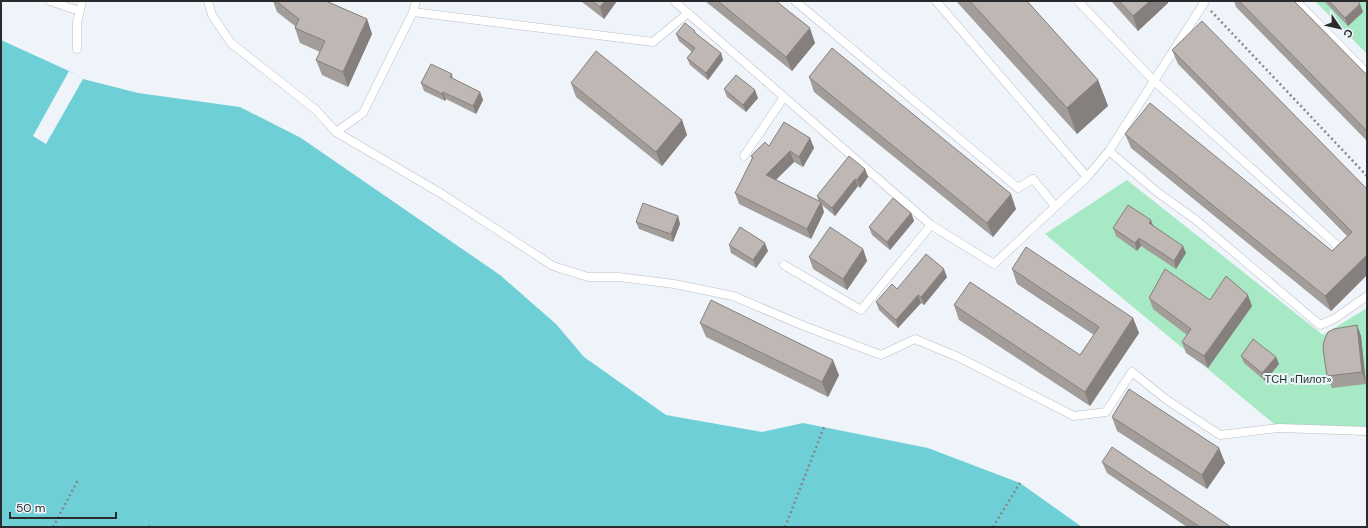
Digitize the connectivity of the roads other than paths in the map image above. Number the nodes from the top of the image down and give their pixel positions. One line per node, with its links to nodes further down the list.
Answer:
1 (50, 1): 11 (lane)
2 (82, 1): 11 (lane)
3 (208, 1): 18 (lane)
4 (416, 1): 12 (lane)
5 (674, 1): 13 (lane)
6 (795, 1): 22 (lane)
7 (936, 1): 21 (lane)
8 (1078, 1): 16 (lane)
9 (1296, 1): 15 (lane)
10 (1204, 2): 16 (lane)
11 (79, 11): 14 (lane)
12 (414, 12): 13 (lane); 18 (lane)
13 (688, 13): 17 (lane)
14 (77, 49)
15 (1367, 73)
16 (1153, 80): 19 (lane); 24 (lane)
17 (784, 97): 20 (lane); 23 (lane)
18 (336, 132): 27 (lane)
19 (1109, 151): 21 (lane); 26 (lane)
20 (744, 156)
21 (1087, 177): 22 (lane)
22 (1056, 206): 23 (lane)
23 (930, 225): 25 (lane)
24 (1340, 248)
25 (784, 265)
26 (1367, 296)
27 (1367, 431)

